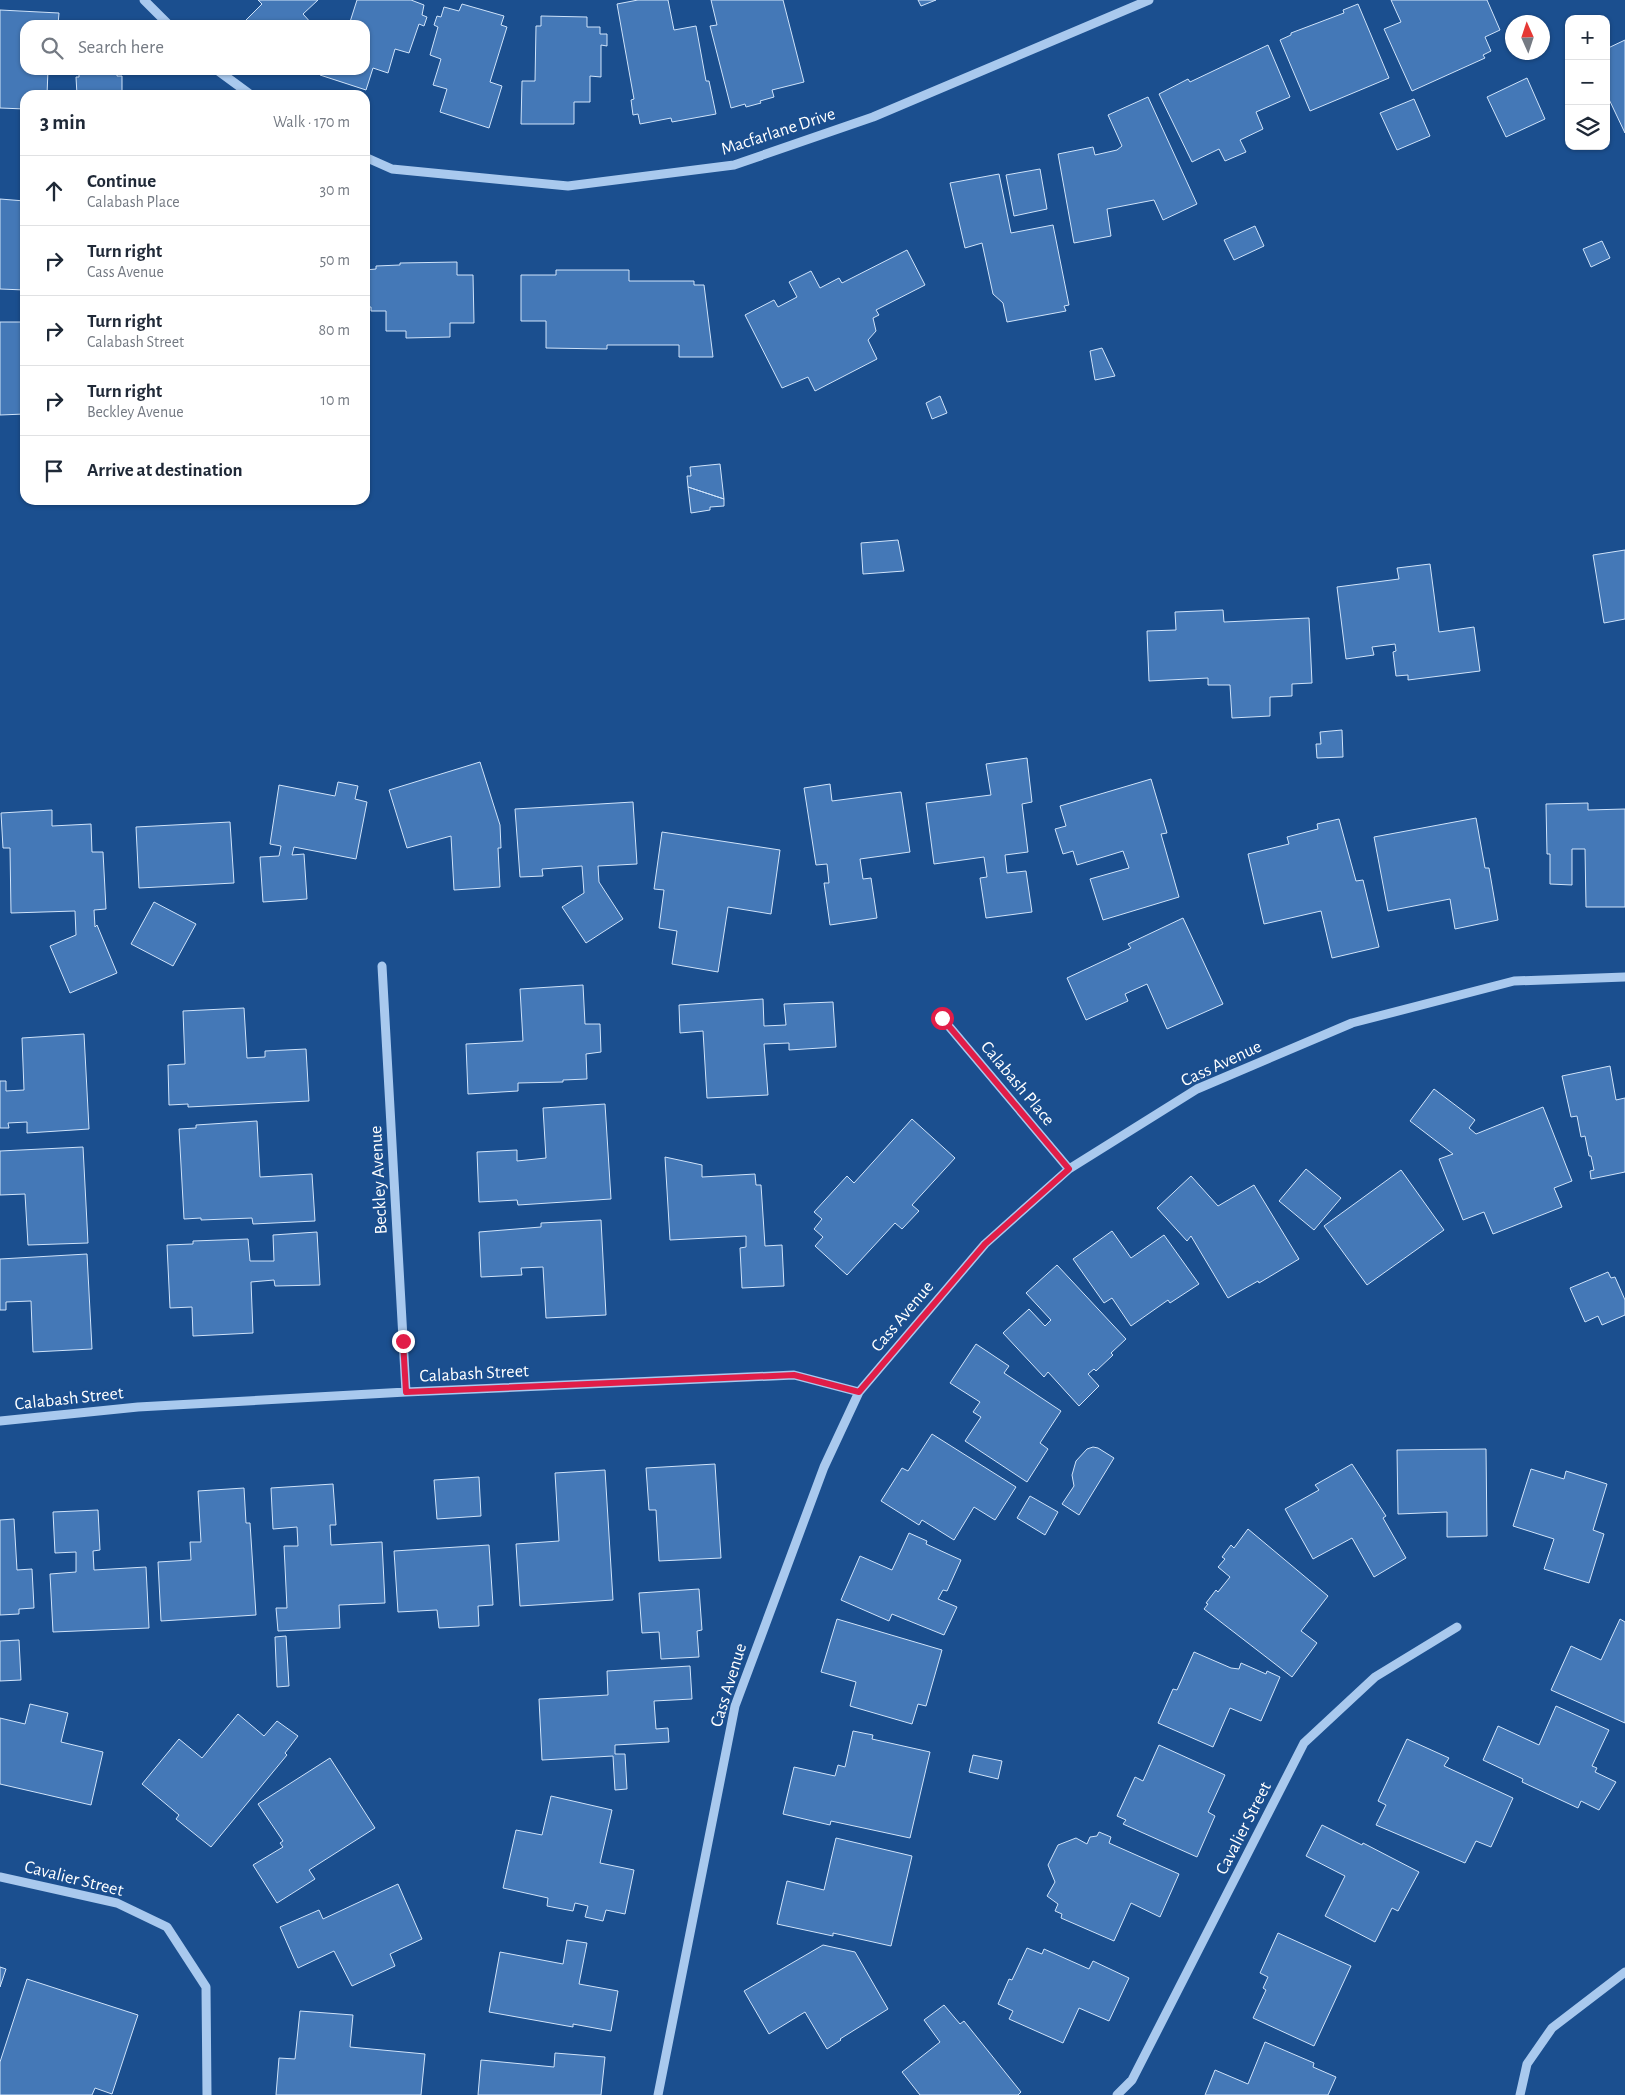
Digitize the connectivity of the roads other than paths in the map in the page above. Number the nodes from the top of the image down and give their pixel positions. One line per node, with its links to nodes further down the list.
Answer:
1 (144, 0): 3 (street)
2 (1149, 0): 6 (street, Macfarlane Drive)
3 (164, 20)
4 (224, 75): 5 (street)
5 (243, 90)
6 (370, 159)
7 (382, 966): 11 (street, Beckley Avenue)
8 (1625, 977): 10 (street, Cass Avenue)
9 (942, 1018): 10 (street, Calabash Place)
10 (1069, 1169): 12 (street, Cass Avenue)
11 (406, 1392): 12 (street, Calabash Street); 13 (street, Calabash Street)
12 (859, 1392): 18 (street, Cass Avenue)
13 (0, 1421)
14 (1457, 1627): 19 (street, Cavalier Street)
15 (0, 1877): 17 (street, Cavalier Street)
16 (1625, 1972): 20 (street)
17 (207, 2095)
18 (658, 2095)
19 (1117, 2095)
20 (1520, 2095)

